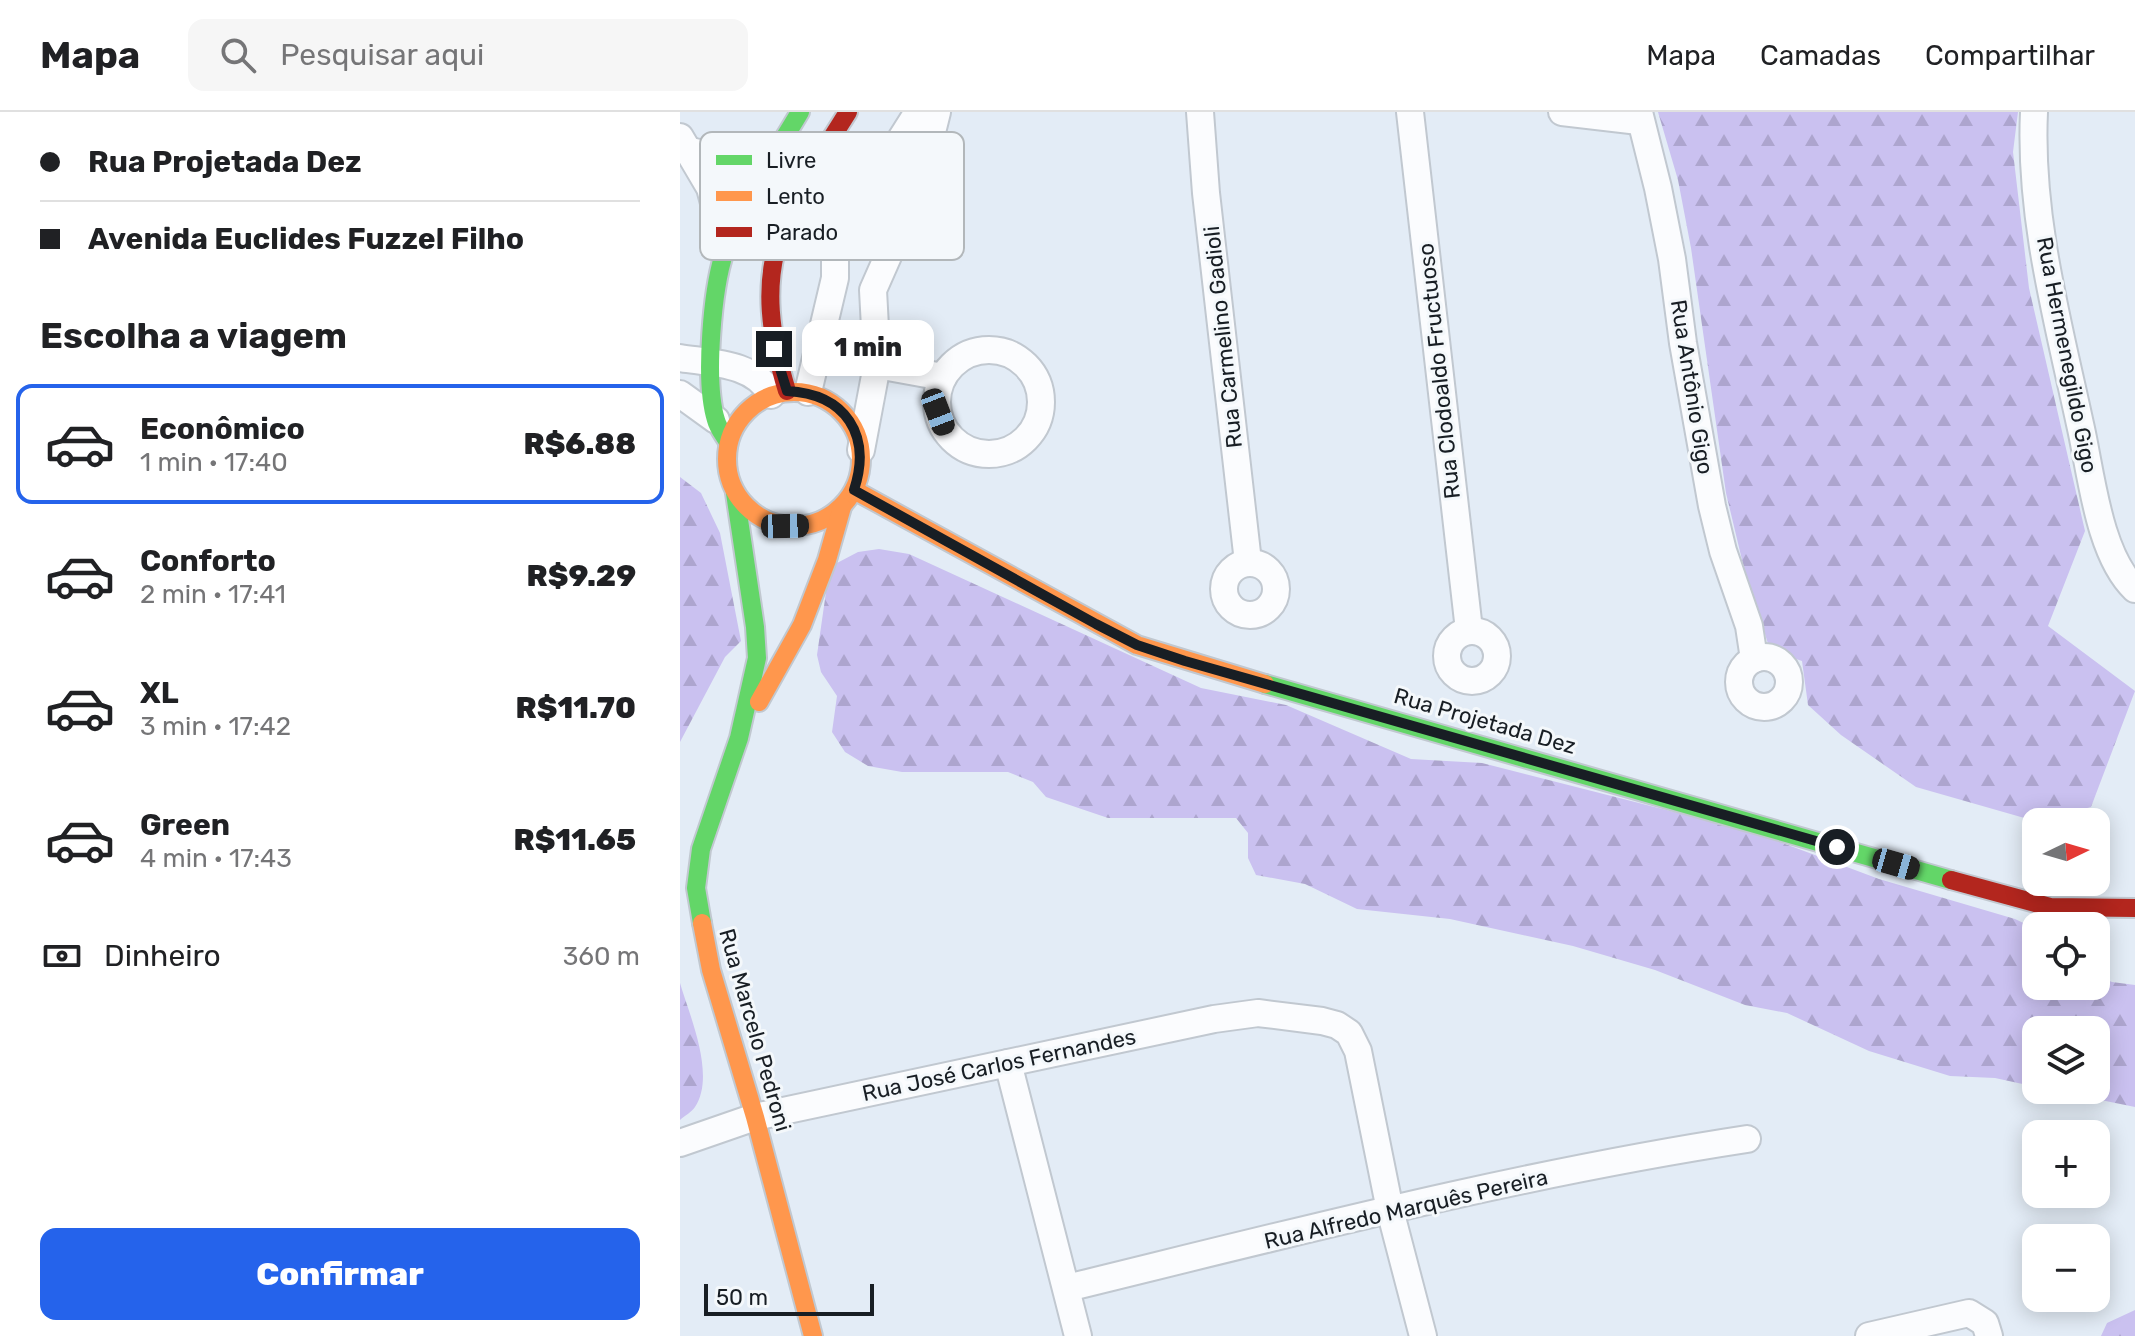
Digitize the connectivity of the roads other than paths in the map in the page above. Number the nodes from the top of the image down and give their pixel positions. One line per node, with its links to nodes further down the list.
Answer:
1 (800, 112): 10 (street)
2 (848, 112): 11 (street)
3 (918, 112): 12 (street)
4 (937, 112): 13 (street)
5 (1200, 112): 33 (street, Rua Carmelino Gadioli)
6 (1410, 112): 35 (street, Rua Clodoaldo Fructuoso)
7 (1562, 112): 9 (street)
8 (2034, 112): 34 (street, Rua Hermenegildo Gigo)
9 (1639, 116): 36 (street, Rua Antônio Gigo)
10 (788, 132)
11 (836, 132)
12 (906, 132)
13 (932, 132)
14 (685, 144): 15 (street)
15 (700, 170)
16 (723, 260): 23 (street)
17 (774, 260): 26 (street)
18 (835, 260): 20 (street)
19 (886, 260): 21 (street)
20 (835, 278): 21 (street); 26 (street)
21 (873, 290): 24 (street)
22 (680, 358): 23 (street)
23 (710, 363): 26 (street); 28 (street)
24 (877, 365): 25 (street); 29 (street)
25 (943, 377): 25 (street)
26 (789, 393): 28 (street); 29 (street)
27 (680, 394): 28 (street)
28 (722, 431): 31 (street)
29 (861, 450): 30 (street)
30 (854, 490): 32 (street); 39 (street, Rua Projetada Dez)
31 (735, 493): 32 (street); 37 (street, Rua Marcelo Pedroni)
32 (842, 507): 37 (street, Rua Marcelo Pedroni)
33 (1248, 562)
34 (2135, 589)
35 (1469, 630)
36 (1754, 659)
37 (739, 738): 38 (street, Rua Marcelo Pedroni)
38 (690, 846): 41 (street, Rua Marcelo Pedroni)
39 (2135, 908)
40 (1008, 1063): 41 (street, Rua José Carlos Fernandes); 44 (street, Rua José Carlos Fernandes); 45 (street)
41 (755, 1117): 43 (street, Rua José Carlos Fernandes); 47 (street, Rua Marcelo Pedroni)
42 (1747, 1139): 44 (street, Rua Alfredo Marquês Pereira)
43 (680, 1143)
44 (1390, 1210): 45 (street, Rua Alfredo Marquês Pereira); 49 (street)
45 (1067, 1288): 48 (street)
46 (1987, 1330): 50 (street)
47 (813, 1336)
48 (1078, 1336)
49 (1423, 1336)
50 (1869, 1336)

